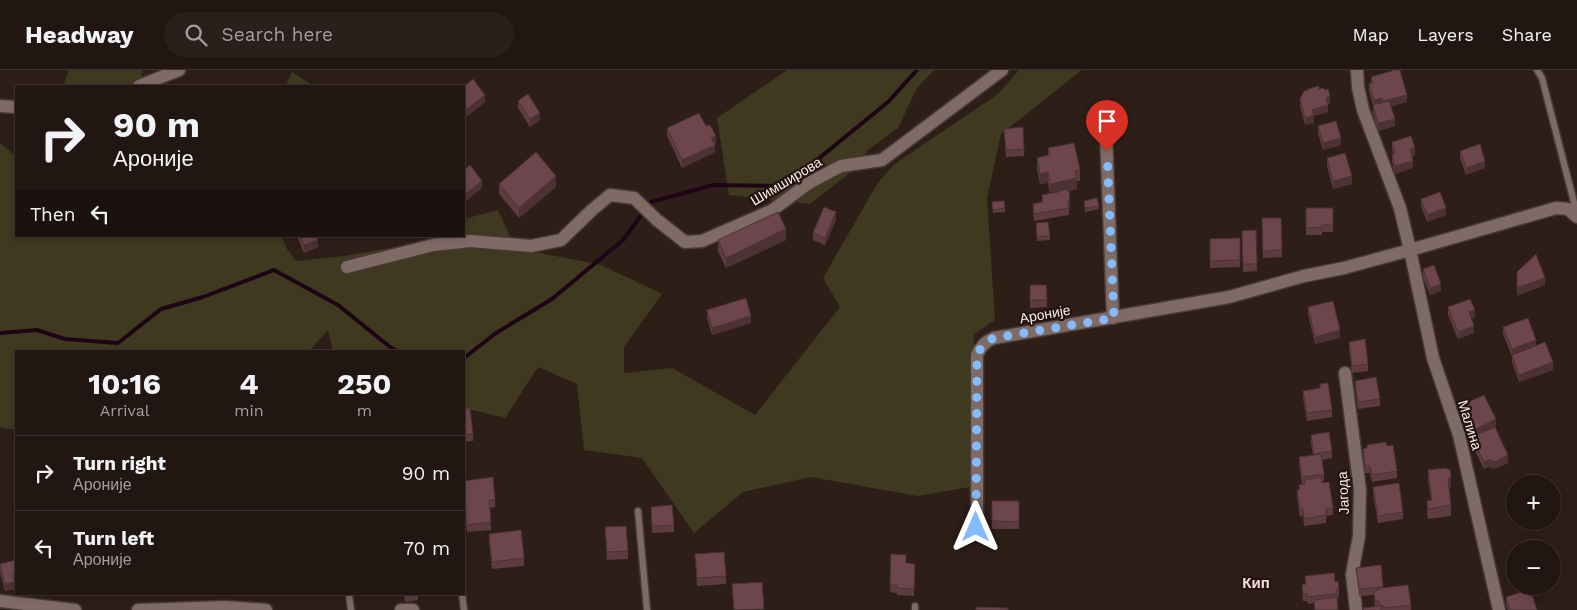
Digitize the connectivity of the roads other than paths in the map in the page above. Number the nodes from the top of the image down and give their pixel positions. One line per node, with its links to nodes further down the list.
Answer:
1 (179, 70): 5 (street)
2 (1002, 70): 11 (street, Шимширова)
3 (1357, 70): 10 (street, Малина)
4 (1537, 70): 9 (lane)
5 (142, 85)
6 (0, 106): 7 (street)
7 (15, 107)
8 (1106, 133): 12 (street)
9 (1577, 216): 10 (street)
10 (1410, 250): 12 (street, Ароније); 28 (street, Малина)
11 (347, 267)
12 (1114, 318): 15 (street, Ароније)
13 (1345, 373): 27 (street, Јагода)
14 (638, 511): 26 (lane)
15 (976, 527)
16 (349, 595): 22 (lane)
17 (462, 595): 25 (lane)
18 (0, 601): 19 (street)
19 (75, 610)
20 (138, 610): 21 (street)
21 (266, 610)
22 (351, 610)
23 (401, 610): 24 (street)
24 (413, 610)
25 (464, 610)
26 (647, 610)
27 (1356, 610)
28 (1499, 610)

